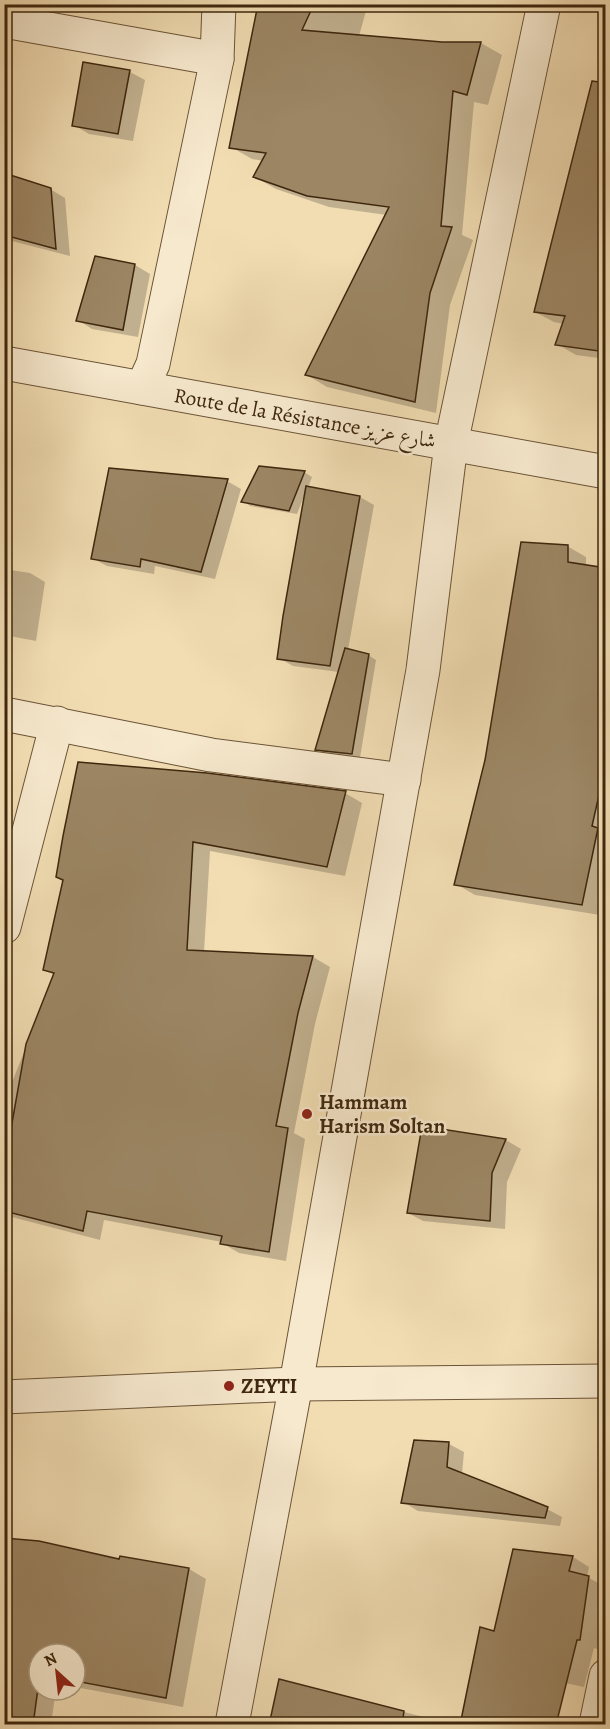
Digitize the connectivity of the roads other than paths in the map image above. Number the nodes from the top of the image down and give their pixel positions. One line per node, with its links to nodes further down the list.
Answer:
1 (219, 4): 4 (street)
2 (544, 4): 7 (street)
3 (4, 21): 4 (street)
4 (217, 59): 6 (street)
5 (4, 363): 6 (street, Route de la Résistance شارع عزيز)
6 (142, 388): 7 (street, Route de la Résistance شارع عزيز)
7 (451, 444): 8 (street, Route de la Résistance شارع عزيز); 11 (street)
8 (606, 472)
9 (4, 714): 10 (street)
10 (57, 723): 11 (street); 12 (street)
11 (404, 780): 14 (street)
12 (4, 927)
13 (606, 1381): 14 (street)
14 (296, 1384): 15 (street); 17 (street)
15 (4, 1397)
16 (606, 1676): 18 (street)
17 (232, 1725)
18 (596, 1725)

